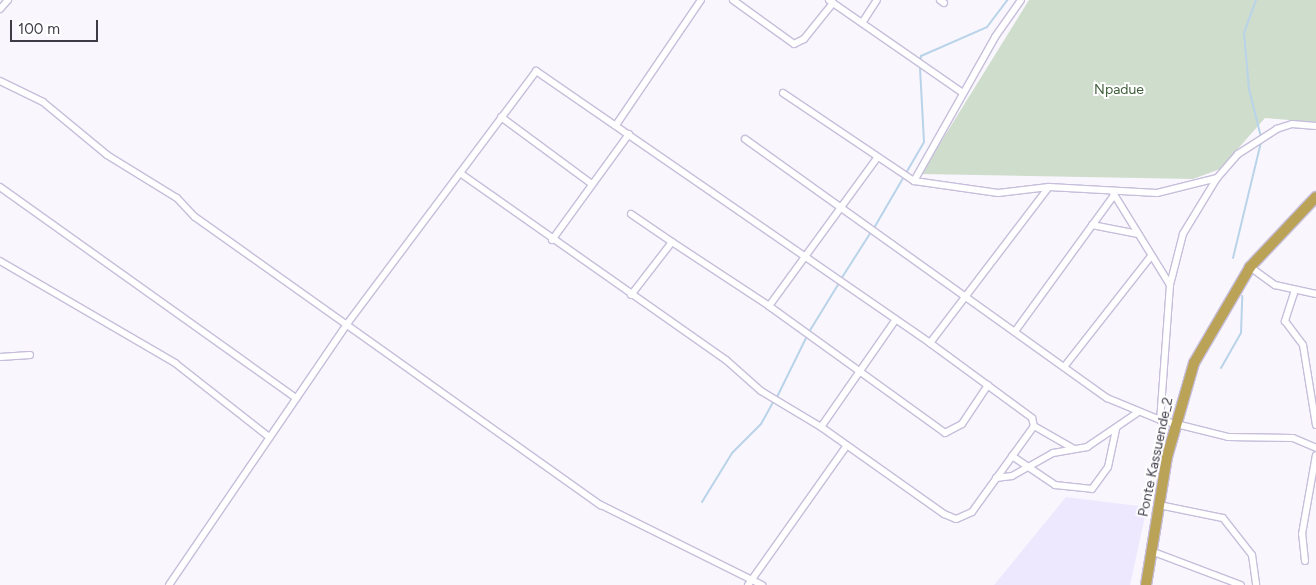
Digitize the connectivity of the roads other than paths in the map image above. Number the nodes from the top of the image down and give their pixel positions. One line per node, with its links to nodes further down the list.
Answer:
1 (8, 0): 7 (street)
2 (701, 0): 13 (street)
3 (733, 0): 6 (street)
4 (877, 0): 8 (street)
5 (1021, 0): 11 (street)
6 (831, 2): 8 (street)
7 (0, 9)
8 (862, 23): 11 (street)
9 (0, 81): 44 (street)
10 (784, 92): 17 (street)
11 (963, 93): 20 (street)
12 (501, 117): 13 (street); 18 (street); 21 (street)
13 (616, 125): 15 (street)
14 (1316, 126): 19 (street)
15 (630, 134): 21 (street); 34 (street)
16 (745, 139): 27 (street)
17 (876, 159): 20 (street); 27 (street)
18 (460, 173): 31 (street); 44 (street)
19 (1217, 178): 24 (street); 37 (street)
20 (914, 181): 23 (street)
21 (592, 184): 31 (street)
22 (0, 187): 52 (street)
23 (1049, 187): 24 (street); 39 (street)
24 (1110, 188): 25 (street)
25 (1114, 195): 29 (street); 30 (street)
26 (1316, 197): 36 (highway, Ponte Kassuende_2)
27 (838, 207): 34 (street); 39 (street)
28 (631, 214): 32 (street)
29 (1092, 225): 30 (street); 45 (street)
30 (1138, 234): 33 (street)
31 (552, 240): 41 (street)
32 (672, 242): 41 (street); 42 (street)
33 (1151, 256): 37 (street); 49 (street)
34 (803, 257): 42 (street); 43 (street)
35 (0, 261): 60 (street)
36 (1250, 267): 38 (street); 56 (highway, Ponte Kassuende_2)
37 (1170, 285): 54 (street)
38 (1295, 290): 40 (street); 55 (street)
39 (966, 294): 45 (street); 46 (street)
40 (1316, 294)
41 (631, 295): 58 (street)
42 (769, 306): 50 (street)
43 (896, 319): 46 (street); 50 (street)
44 (346, 324): 52 (street); 72 (street)
45 (1016, 330): 49 (street)
46 (930, 342): 51 (street)
47 (30, 355): 48 (street)
48 (0, 357)
49 (1064, 367): 53 (street)
50 (860, 370): 51 (street); 58 (street)
51 (988, 385): 57 (street)
52 (296, 398): 60 (street)
53 (1137, 413): 54 (street); 59 (street)
54 (1160, 420): 56 (street)
55 (1315, 420)
56 (1175, 424): 62 (street); 69 (highway, Ponte Kassuende_2)
57 (1034, 426): 63 (street); 65 (street)
58 (821, 427): 61 (street)
59 (1117, 428): 63 (street); 66 (street)
60 (269, 438): 73 (street)
61 (847, 445): 67 (street); 72 (street)
62 (1316, 448)
63 (1075, 450): 66 (street)
64 (1316, 455): 68 (street)
65 (1012, 456): 66 (street); 67 (street)
66 (1028, 466): 67 (street)
67 (996, 478)
68 (1312, 500): 71 (street)
69 (1158, 505): 70 (highway, Ponte Kassuende_2); 77 (street)
70 (1151, 551): 75 (highway, Ponte Kassuende_2); 76 (street)
71 (1305, 561)
72 (750, 582): 74 (street)
73 (168, 585)
74 (762, 585)
75 (1146, 585)
76 (1241, 585)
77 (1256, 585)

